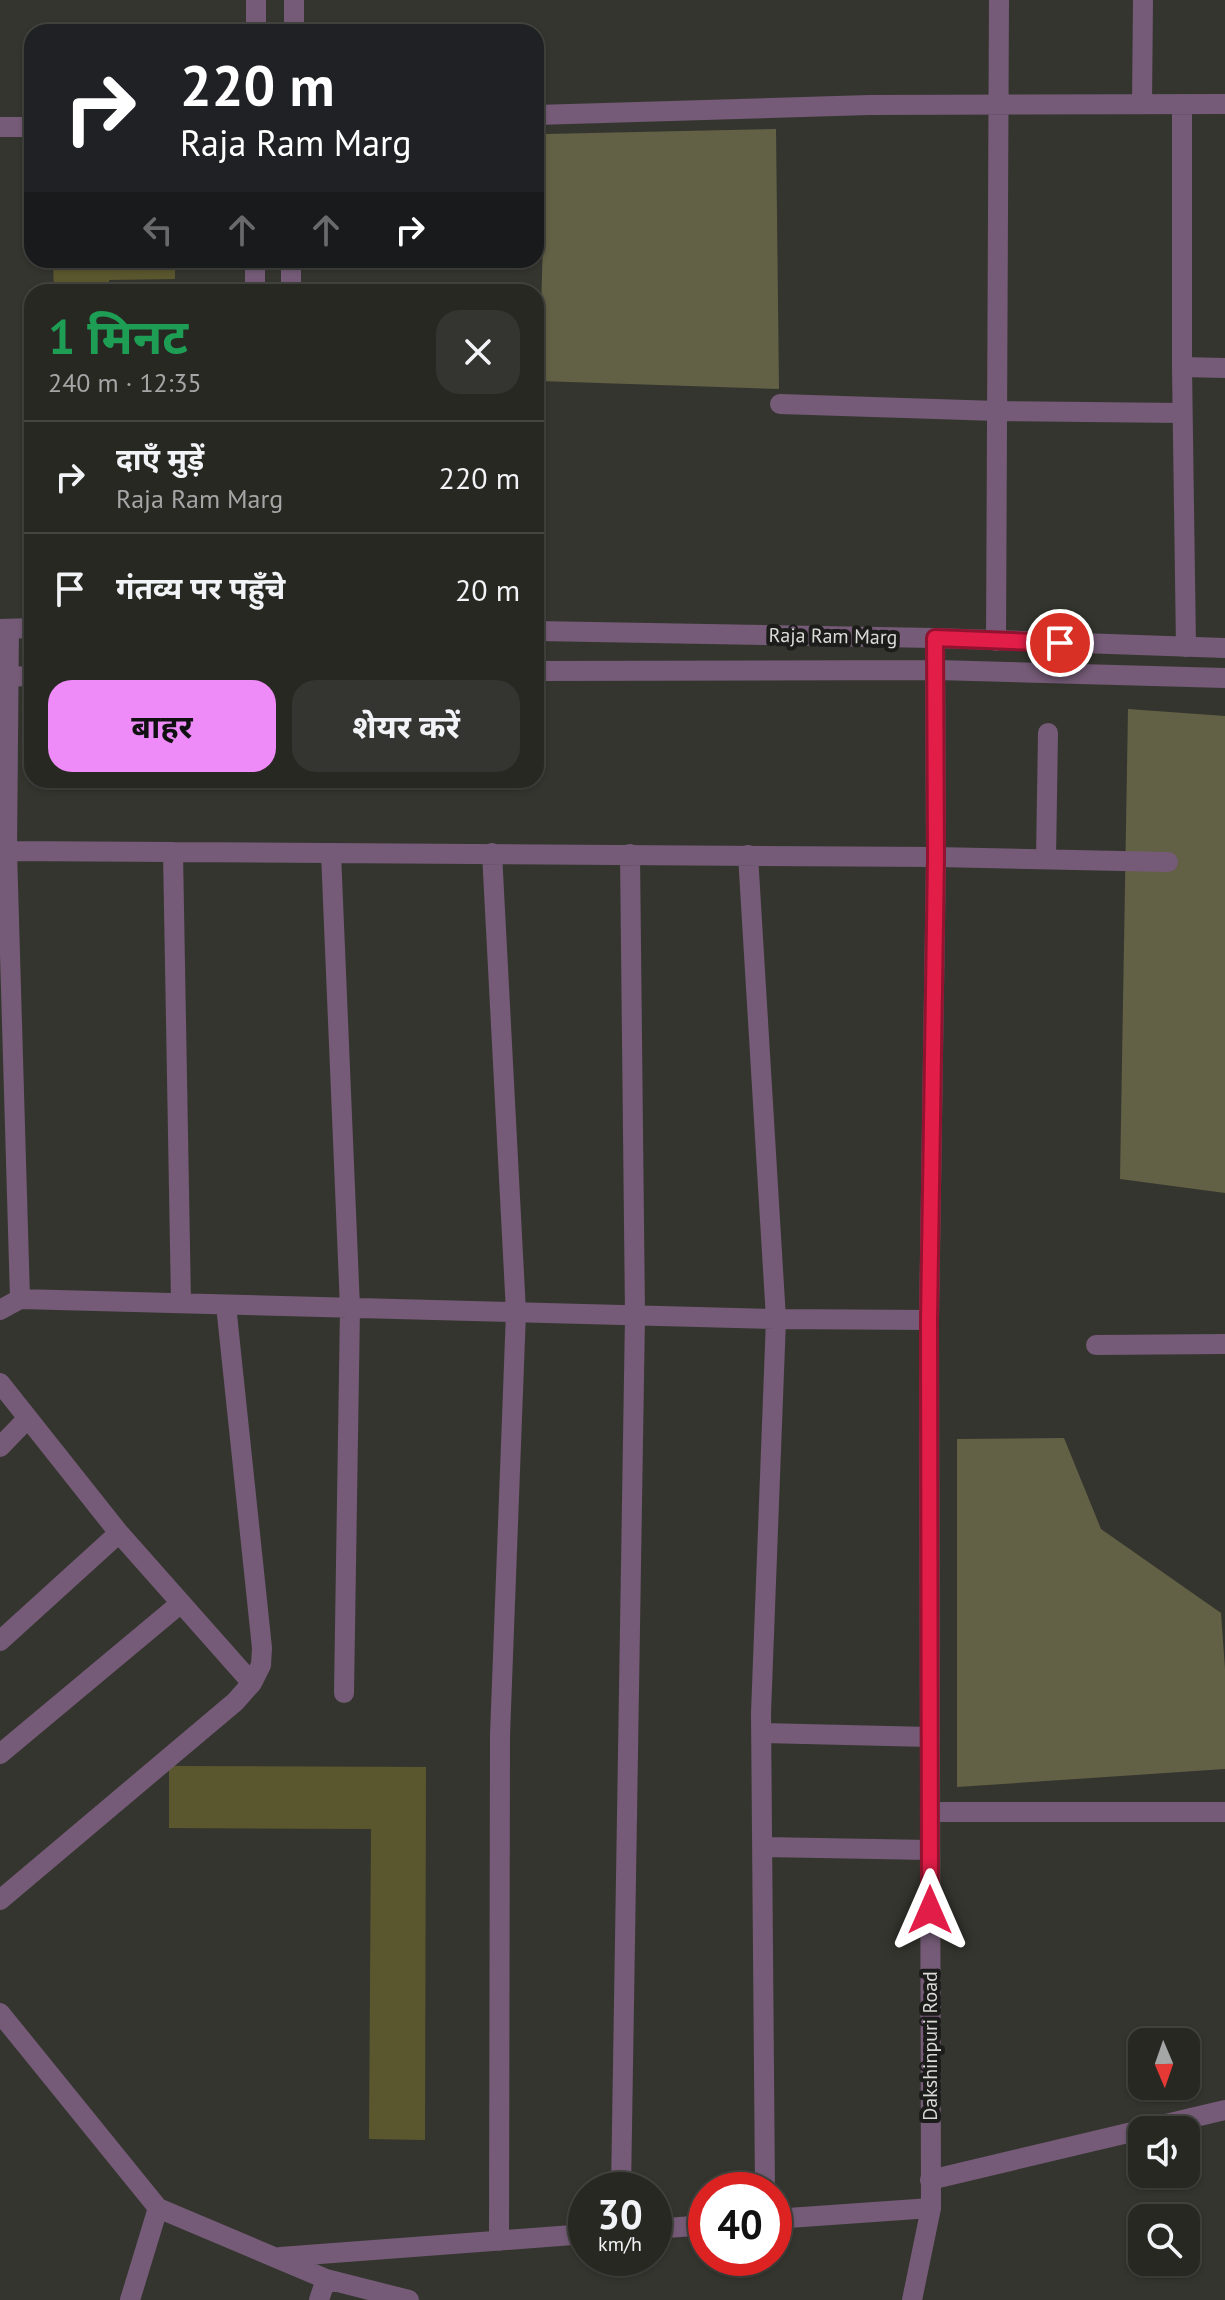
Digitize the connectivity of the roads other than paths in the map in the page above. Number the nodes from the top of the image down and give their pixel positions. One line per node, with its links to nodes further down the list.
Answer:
1 (256, 0): 5 (street)
2 (294, 0): 6 (street)
3 (999, 0): 7 (street)
4 (1143, 0): 8 (street)
5 (256, 24)
6 (294, 24)
7 (998, 104): 8 (street); 11 (street); 17 (street)
8 (1142, 104): 9 (street)
9 (1182, 104): 10 (street); 14 (street)
10 (1225, 104)
11 (544, 115)
12 (0, 127): 13 (street)
13 (24, 127)
14 (1182, 367): 15 (street); 18 (street)
15 (1225, 368)
16 (780, 404): 17 (street)
17 (997, 411): 18 (street); 23 (street)
18 (1182, 413): 24 (street)
19 (24, 628): 20 (street)
20 (4, 629): 29 (street)
21 (544, 631): 22 (street, Raja Ram Marg)
22 (935, 638): 23 (street, Raja Ram Marg); 26 (street, Dakshinpuri Road)
23 (996, 641): 24 (street, Raja Ram Marg)
24 (1186, 647): 25 (street, Raja Ram Marg)
25 (1225, 648)
26 (937, 670): 27 (street, Raja Ram Marg); 30 (street, Raja Ram Marg); 38 (street, Dakshinpuri Road)
27 (544, 671)
28 (24, 676): 29 (street)
29 (4, 677): 32 (street)
30 (1225, 678)
31 (1048, 733): 39 (street)
32 (7, 851): 33 (street); 41 (street)
33 (173, 852): 34 (street); 42 (street)
34 (331, 853): 35 (street); 44 (street)
35 (492, 853): 36 (street); 46 (street)
36 (630, 854): 37 (street); 47 (street)
37 (748, 855): 38 (street); 48 (street)
38 (936, 857): 39 (street); 49 (street, Dakshinpuri Road)
39 (1046, 859): 40 (street)
40 (1168, 862)
41 (20, 1299): 42 (street); 45 (street)
42 (181, 1303): 43 (street)
43 (226, 1305): 44 (street); 58 (street)
44 (350, 1308): 46 (street); 59 (street)
45 (0, 1310)
46 (516, 1312): 47 (street); 77 (street)
47 (635, 1315): 48 (street); 70 (street)
48 (776, 1319): 49 (street); 60 (street)
49 (929, 1320): 61 (street, Dakshinpuri Road)
50 (1225, 1344): 51 (street)
51 (1096, 1345)
52 (0, 1383): 53 (street)
53 (28, 1418): 54 (street); 55 (street)
54 (0, 1447)
55 (119, 1533): 56 (street); 57 (street)
56 (181, 1603): 58 (street); 62 (street)
57 (0, 1641)
58 (252, 1683): 67 (street)
59 (344, 1693)
60 (762, 1733): 61 (street); 65 (street)
61 (930, 1737): 63 (street, Dakshinpuri Road)
62 (0, 1754)
63 (930, 1812): 64 (street); 66 (street, Dakshinpuri Road)
64 (1225, 1812)
65 (763, 1847): 66 (street); 71 (street)
66 (930, 1850): 72 (street, Dakshinpuri Road)
67 (0, 1900)
68 (0, 2014): 73 (street)
69 (1225, 2110): 72 (street)
70 (621, 2172)
71 (765, 2172)
72 (930, 2180): 74 (street, Dakshinpuri Road)
73 (158, 2208): 78 (street); 80 (street)
74 (931, 2208): 75 (street); 83 (street, Dakshinpuri Road)
75 (792, 2218)
76 (568, 2235): 77 (street)
77 (499, 2241): 78 (street)
78 (276, 2258): 79 (street)
79 (326, 2279): 81 (street); 82 (street)
80 (130, 2300)
81 (319, 2300)
82 (409, 2300)
83 (912, 2300)

